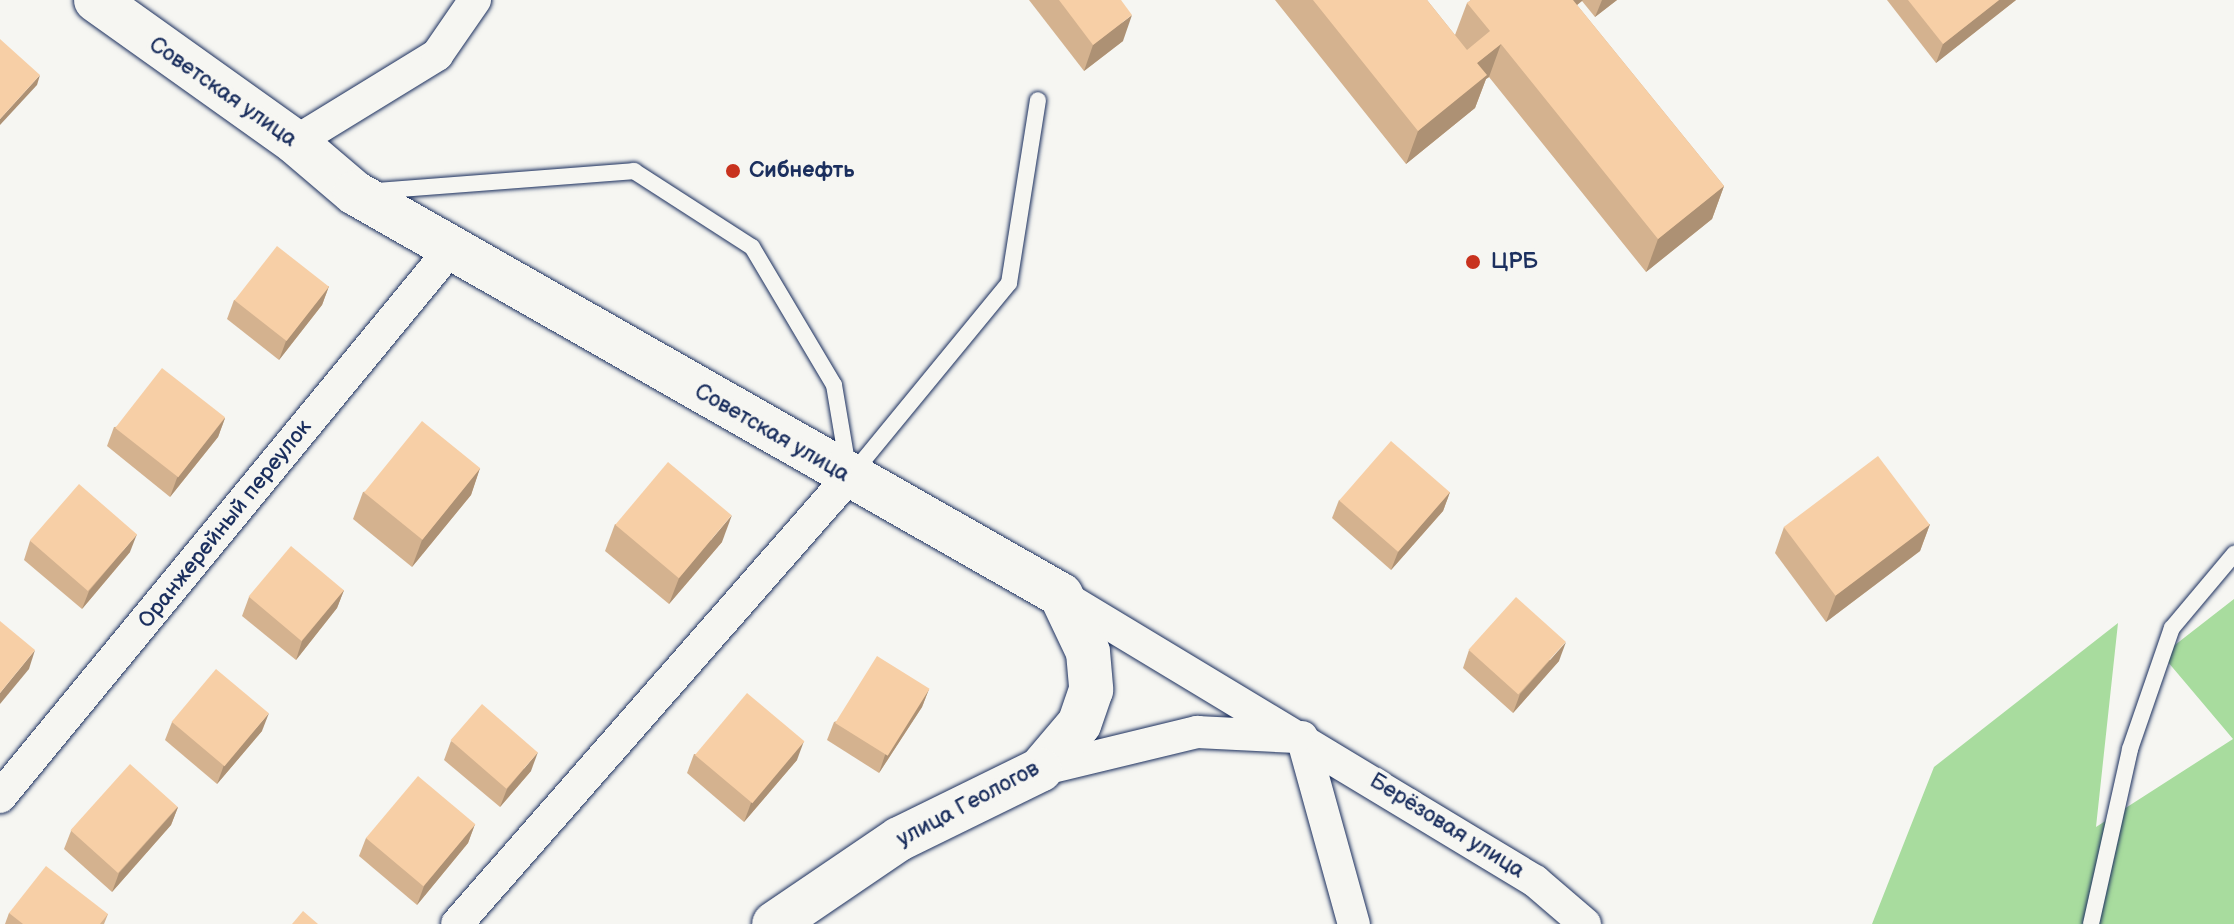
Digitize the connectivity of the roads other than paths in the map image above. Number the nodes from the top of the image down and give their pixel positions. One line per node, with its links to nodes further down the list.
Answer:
1 (96, 0): 4 (street, Советская улица)
2 (475, 0): 4 (street)
3 (1038, 100): 7 (lane)
4 (295, 142): 5 (street, Советская улица)
5 (355, 193): 6 (street, Советская улица); 7 (lane)
6 (450, 250): 7 (street, Советская улица); 12 (street, Оранжерейный переулок)
7 (849, 477): 9 (street, Советская улица); 13 (street)
8 (2234, 554): 17 (lane)
9 (1061, 595): 10 (street, Советская улица); 11 (street, улица Геологов)
10 (1302, 737): 11 (street); 15 (street); 16 (street, Берёзовая улица)
11 (1040, 770): 14 (street, улица Геологов)
12 (0, 797)
13 (457, 924)
14 (774, 924)
15 (1354, 924)
16 (1585, 924)
17 (2091, 924)

